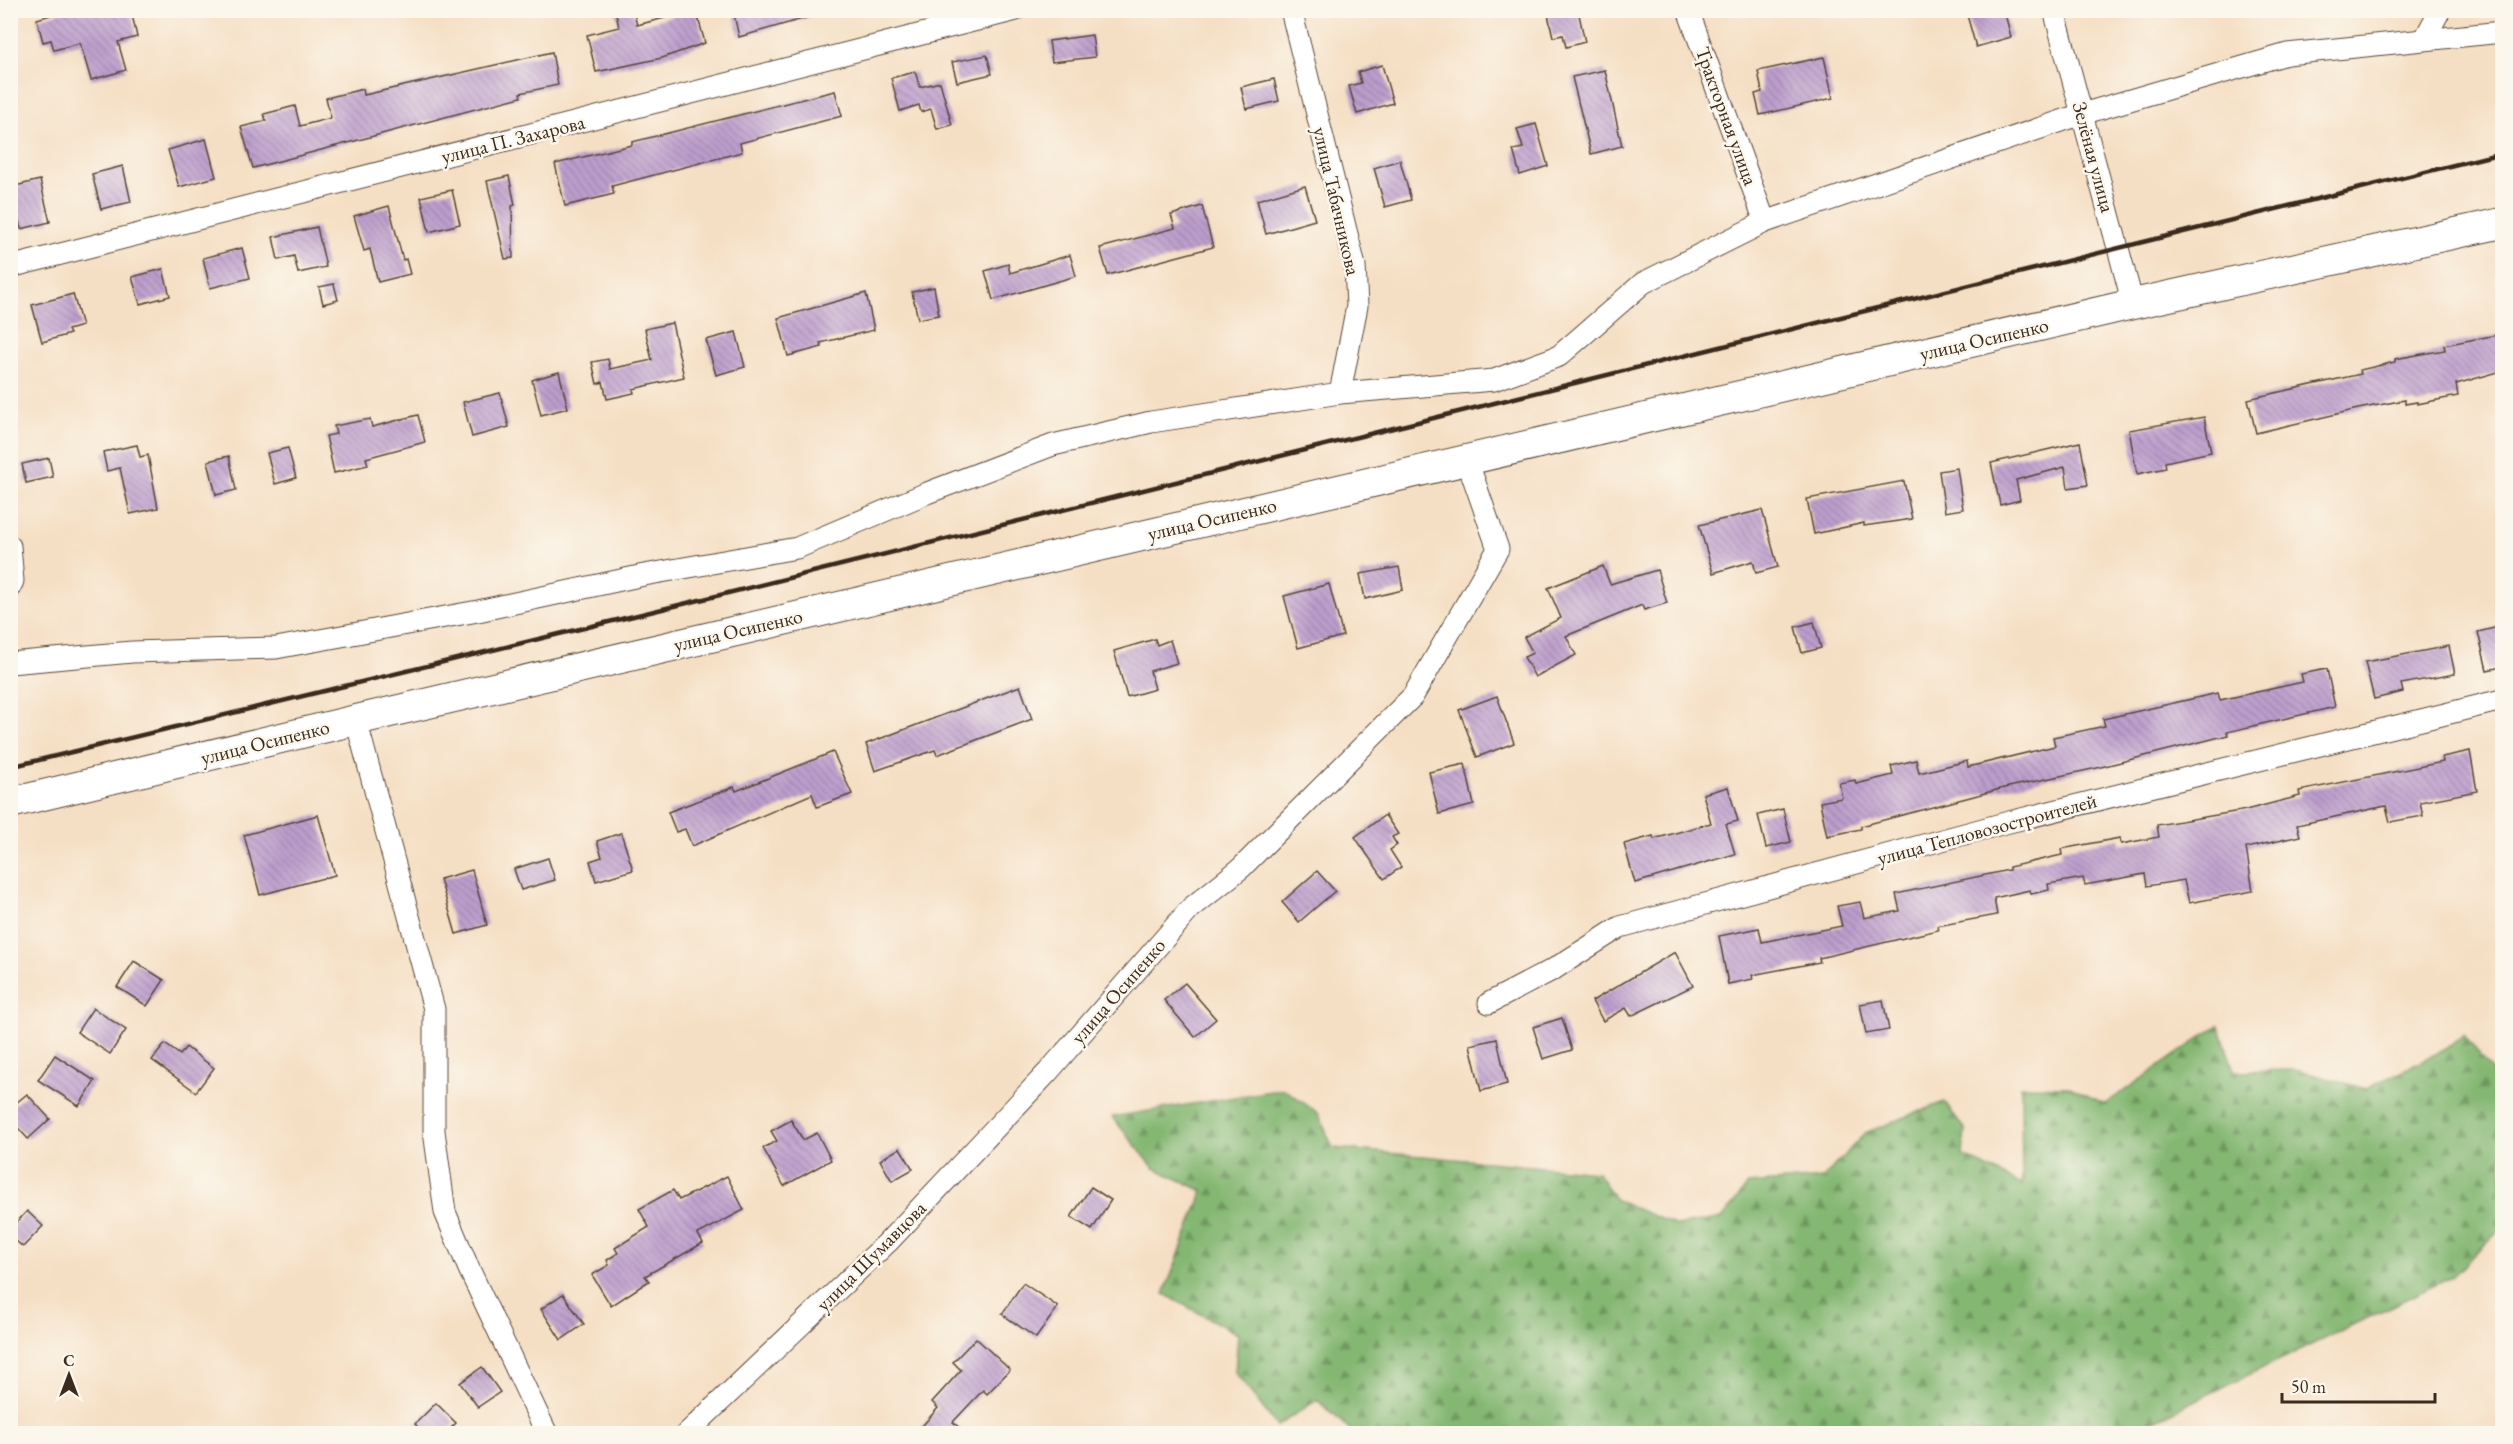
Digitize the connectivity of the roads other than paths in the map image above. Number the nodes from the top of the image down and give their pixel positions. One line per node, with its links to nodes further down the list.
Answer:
1 (1016, 10): 11 (street, улица П. Захарова)
2 (1291, 10): 13 (street, улица Табачникова)
3 (1688, 10): 9 (street, Тракторная улица)
4 (2054, 10): 8 (street, Зелёная улица)
5 (2440, 10): 7 (street)
6 (2502, 32): 7 (street)
7 (2424, 40): 8 (street)
8 (2082, 114): 9 (street); 12 (street, Зелёная улица)
9 (1765, 222): 13 (street)
10 (2502, 223): 12 (street, улица Осипенко)
11 (10, 267)
12 (2133, 304): 14 (street, улица Осипенко)
13 (1340, 393): 17 (street)
14 (1467, 460): 19 (street, улица Осипенко); 22 (street, улица Осипенко)
15 (10, 546): 16 (street)
16 (10, 586)
17 (10, 663)
18 (2502, 700): 21 (street, улица Тепловозостроителей)
19 (356, 720): 20 (street, улица Осипенко); 23 (street)
20 (10, 803)
21 (1489, 1003)
22 (1048, 1072): 24 (street, улица Шумавцова)
23 (547, 1434)
24 (686, 1434)

